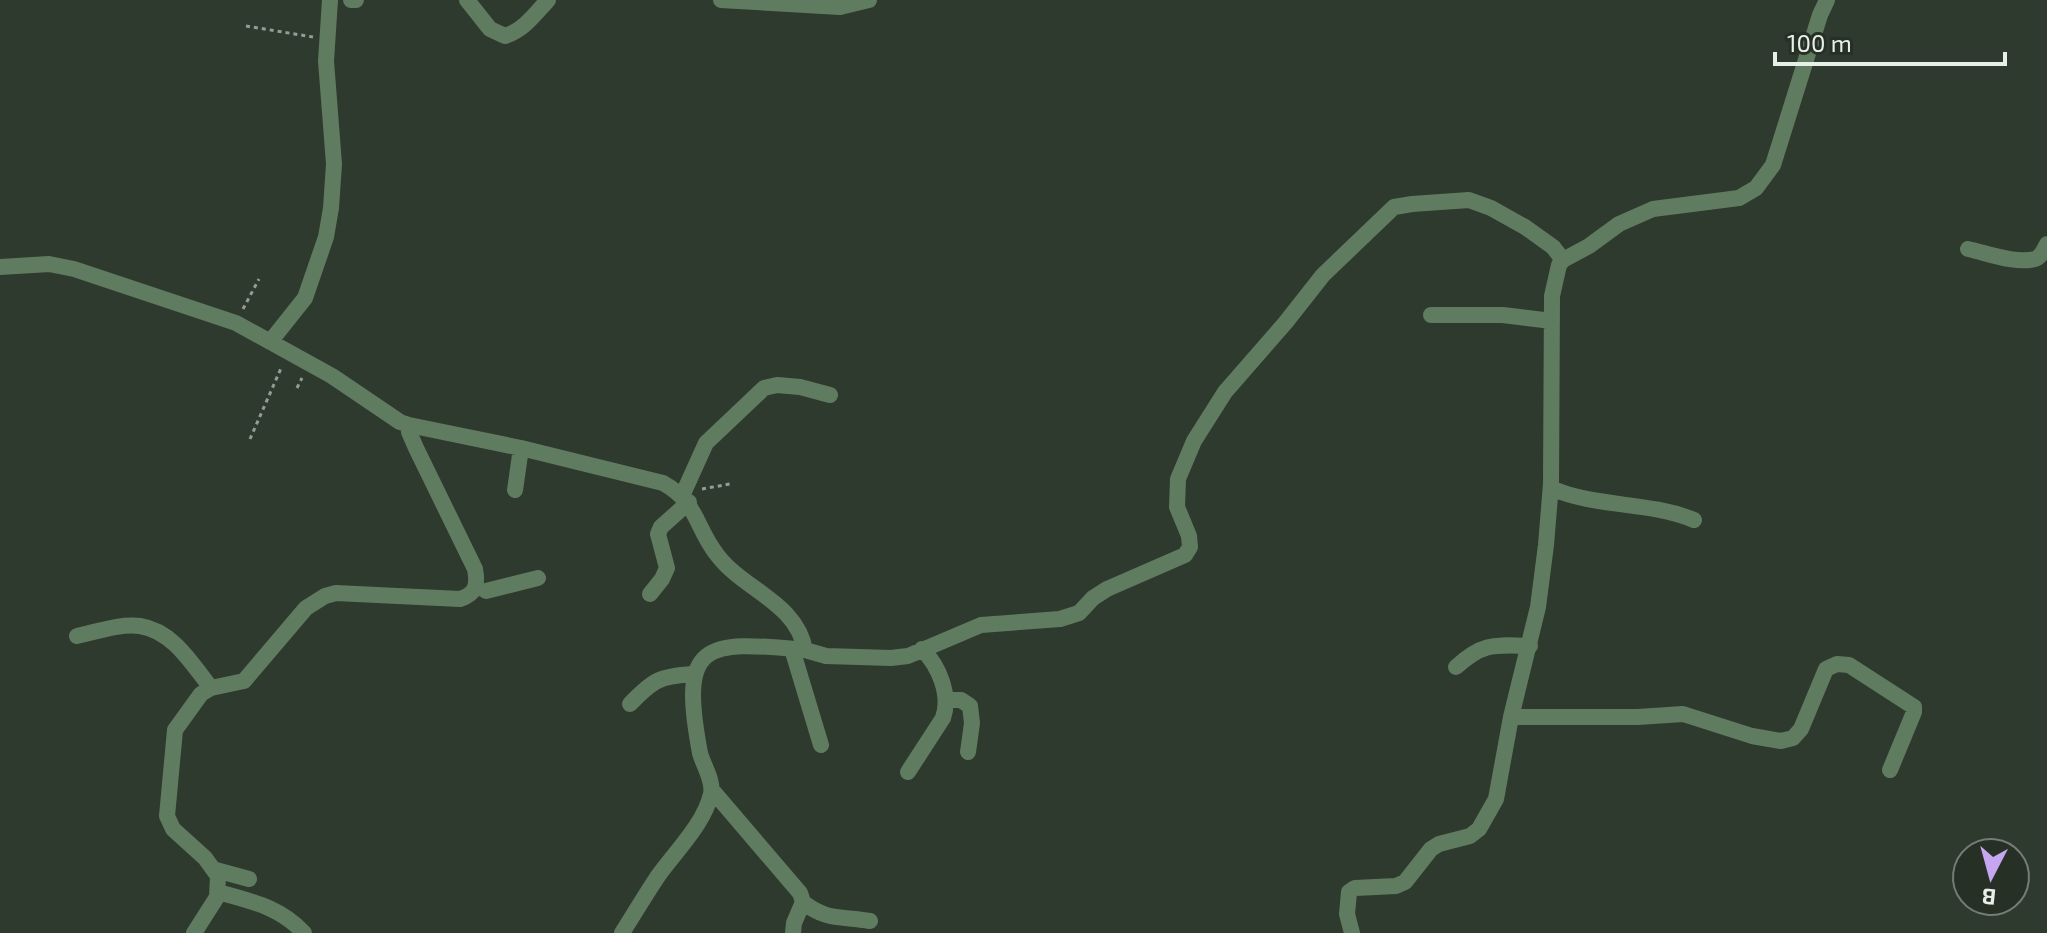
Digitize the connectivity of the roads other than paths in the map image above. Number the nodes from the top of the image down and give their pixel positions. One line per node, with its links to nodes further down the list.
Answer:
1 (330, 0): 14 (street)
2 (467, 0): 3 (street)
3 (548, 0)
4 (721, 0): 7 (street)
5 (869, 0): 7 (street)
6 (1827, 0): 10 (street)
7 (742, 1)
8 (2047, 244): 9 (street)
9 (1968, 249)
10 (1563, 260): 13 (street); 27 (street)
11 (0, 267): 14 (street)
12 (1431, 315): 13 (street)
13 (1552, 321): 18 (street)
14 (270, 342): 16 (street)
15 (830, 395): 20 (street)
16 (409, 425): 17 (street); 23 (street)
17 (521, 448): 19 (street); 20 (street)
18 (1551, 488): 21 (street); 26 (street)
19 (515, 490)
20 (686, 495): 24 (street); 28 (street)
21 (1694, 520)
22 (538, 578): 23 (street)
23 (486, 593): 31 (street)
24 (650, 594)
25 (77, 636): 31 (street)
26 (1530, 646): 29 (street); 34 (street)
27 (922, 649): 28 (street); 32 (street)
28 (798, 650): 30 (street); 35 (street)
29 (1456, 667)
30 (693, 674): 33 (street); 39 (street)
31 (211, 688): 40 (street)
32 (947, 700): 36 (street); 38 (street)
33 (630, 704)
34 (1511, 717): 37 (street); 49 (street)
35 (821, 745)
36 (968, 752)
37 (1890, 770)
38 (908, 772)
39 (712, 790): 43 (street); 47 (street)
40 (216, 870): 41 (street); 42 (street)
41 (249, 879)
42 (218, 892): 45 (street); 46 (street)
43 (803, 902): 44 (street); 48 (street)
44 (870, 921)
45 (194, 933)
46 (304, 933)
47 (622, 933)
48 (793, 933)
49 (1352, 933)

